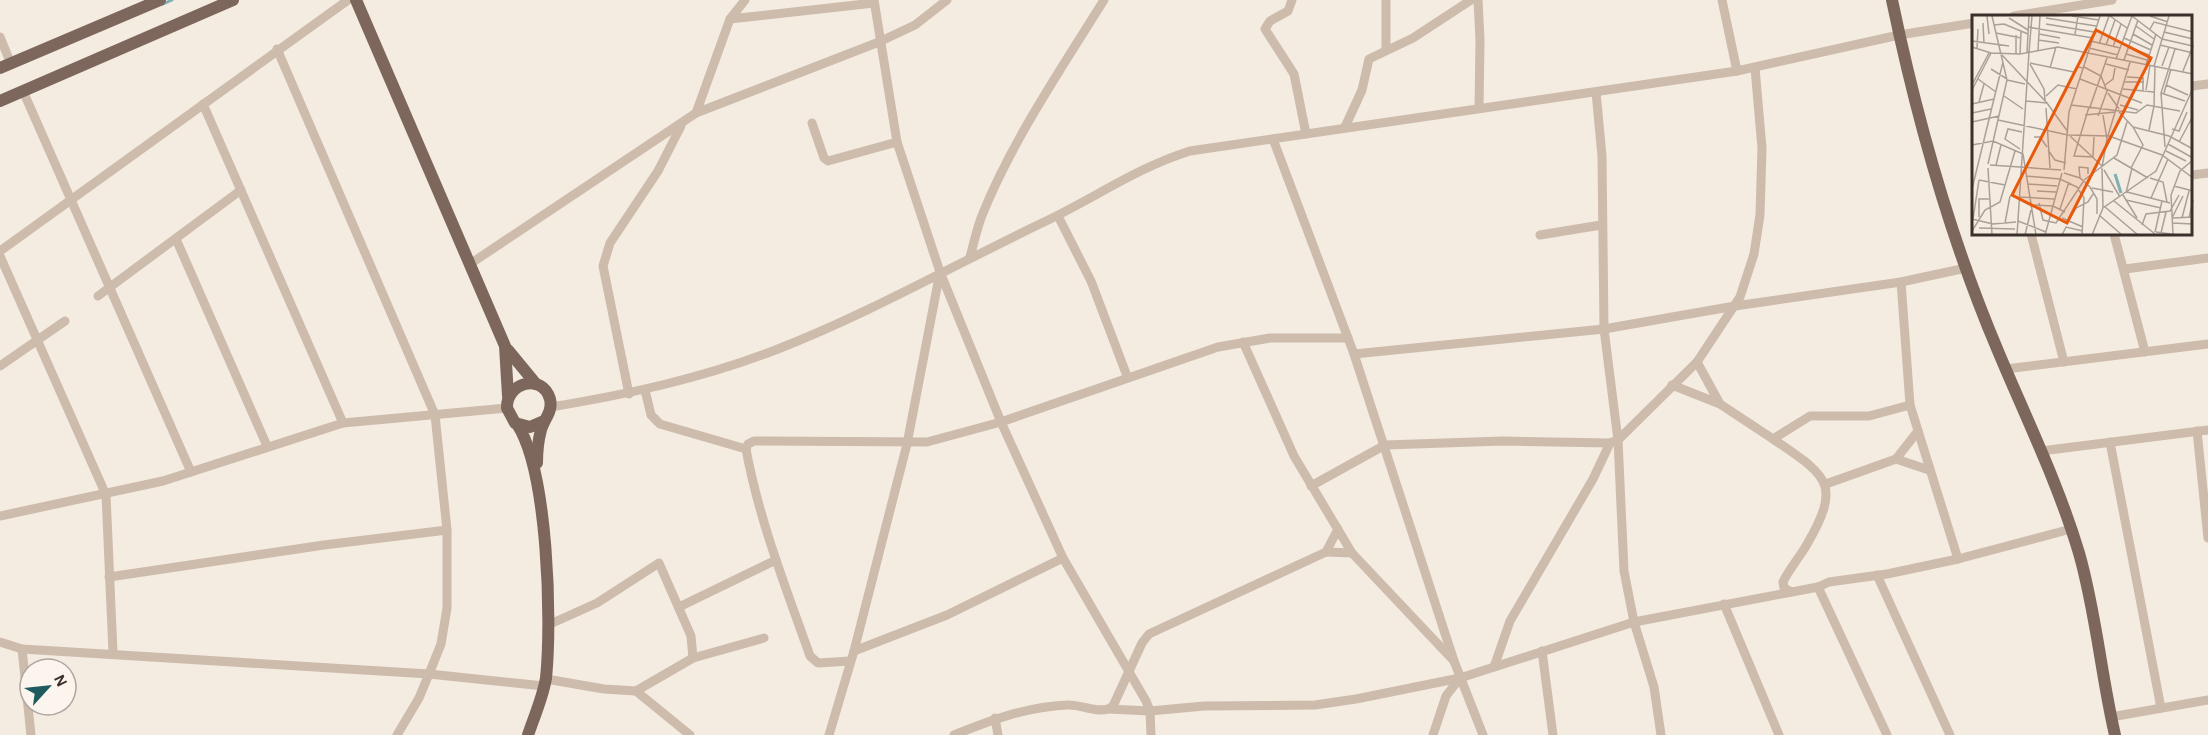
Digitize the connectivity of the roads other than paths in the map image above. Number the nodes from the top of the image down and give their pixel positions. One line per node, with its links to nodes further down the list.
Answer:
1 (159, 0): 26 (main road)
2 (233, 0): 31 (main road)
3 (348, 0): 24 (street)
4 (356, 0): 57 (main road)
5 (745, 0): 19 (street)
6 (947, 0): 23 (street)
7 (1104, 0): 55 (street)
8 (1292, 0): 40 (street)
9 (1386, 0): 25 (street)
10 (1471, 0): 25 (street)
11 (1478, 0): 35 (street)
12 (1722, 0): 28 (street)
13 (1892, 0): 21 (main road)
14 (2108, 0): 15 (street); 17 (street)
15 (2112, 0)
16 (874, 2): 19 (street); 23 (street)
17 (2062, 13): 18 (street)
18 (2030, 15)
19 (730, 19): 36 (street)
20 (1972, 23): 21 (street)
21 (1899, 35): 27 (street); 58 (main road)
22 (0, 38): 26 (street)
23 (879, 42): 36 (street); 42 (street)
24 (277, 49): 34 (street); 87 (street)
25 (1386, 49): 39 (street)
26 (5, 66)
27 (1755, 68): 28 (street); 64 (street)
28 (1737, 71): 32 (street)
29 (2208, 84): 30 (street)
30 (2193, 86)
31 (22, 91): 33 (main road); 46 (street)
32 (1596, 92): 35 (street); 48 (street)
33 (0, 100)
34 (203, 104): 45 (street); 46 (street)
35 (1479, 108): 39 (street)
36 (696, 113): 38 (street)
37 (812, 123): 42 (street)
38 (682, 124): 57 (street); 82 (street)
39 (1344, 127): 40 (street)
40 (1306, 134): 41 (street)
41 (1273, 139): 47 (street); 67 (street)
42 (897, 142): 60 (street)
43 (2208, 173): 44 (street)
44 (2193, 175)
45 (241, 190): 52 (street); 90 (street)
46 (70, 201): 53 (street); 62 (street)
47 (1058, 216): 55 (street); 78 (street)
48 (1601, 225): 49 (street); 66 (street)
49 (1540, 235)
50 (2032, 236): 75 (street)
51 (2115, 236): 59 (street)
52 (176, 239): 62 (street); 100 (street)
53 (0, 251)
54 (0, 256): 68 (street)
55 (970, 257): 60 (street)
56 (2208, 258): 59 (street)
57 (470, 264): 71 (main road)
58 (1966, 268): 61 (street); 77 (main road)
59 (2125, 269): 72 (street)
60 (940, 272): 81 (street); 89 (street); 98 (street)
61 (1901, 282): 64 (street); 85 (street)
62 (109, 289): 63 (street); 105 (street)
63 (98, 296)
64 (1735, 306): 66 (street); 74 (street)
65 (65, 321): 68 (street)
66 (1604, 329): 73 (street); 96 (street)
67 (1348, 338): 69 (street); 73 (street)
68 (39, 341): 76 (street); 109 (street)
69 (1244, 342): 78 (street); 108 (street)
70 (2208, 344): 72 (street)
71 (506, 346): 79 (main road); 83 (main road)
72 (2145, 352): 75 (street)
73 (1354, 354): 99 (street)
74 (1697, 362): 80 (street); 84 (street)
75 (2064, 362): 77 (street)
76 (0, 366)
77 (2006, 369): 102 (main road)
78 (1127, 376): 89 (street)
79 (536, 384): 83 (main road); 86 (main road)
80 (1672, 385): 84 (street); 96 (street)
81 (645, 390): 82 (street); 101 (street)
82 (629, 394): 86 (street)
83 (508, 402): 87 (street); 91 (main road)
84 (1720, 404): 95 (street)
85 (1910, 405): 93 (street); 95 (street)
86 (550, 406): 88 (main road)
87 (435, 415): 90 (street); 113 (street)
88 (544, 421): 91 (main road); 106 (main road)
89 (1001, 422): 98 (street); 117 (street)
90 (343, 423): 100 (street)
91 (517, 424): 106 (main road)
92 (2208, 430): 94 (street)
93 (1918, 431): 103 (street); 104 (street)
94 (2197, 431): 97 (street); 114 (street)
95 (1773, 439): 107 (street)
96 (1614, 441): 99 (street); 126 (street); 137 (street)
97 (2110, 442): 102 (street); 144 (street)
98 (907, 444): 101 (street); 131 (street)
99 (1385, 445): 108 (street); 136 (street)
100 (267, 446): 105 (street)
101 (746, 449): 119 (street)
102 (2042, 451): 112 (main road)
103 (1896, 459): 104 (street); 107 (street)
104 (1929, 470): 118 (street)
105 (191, 472): 109 (street)
106 (536, 473): 127 (main road)
107 (1826, 484): 123 (street)
108 (1311, 486): 111 (street)
109 (106, 495): 110 (street); 121 (street)
110 (0, 516)
111 (1338, 529): 115 (street); 116 (street)
112 (2071, 529): 118 (street); 147 (main road)
113 (447, 530): 121 (street); 139 (street)
114 (2208, 538)
115 (1326, 552): 116 (street); 138 (street)
116 (1352, 553): 136 (street)
117 (1064, 558): 131 (street); 138 (street)
118 (1958, 559): 120 (street)
119 (776, 560): 125 (street); 135 (street)
120 (1877, 575): 122 (street); 163 (street)
121 (109, 577): 133 (street)
122 (1818, 587): 123 (street); 162 (street)
123 (1791, 592): 124 (street)
124 (1724, 604): 126 (street); 161 (street)
125 (679, 607): 127 (street); 134 (street)
126 (1634, 622): 132 (street); 160 (street)
127 (548, 625): 141 (main road)
128 (764, 638): 134 (street)
129 (0, 642): 130 (street)
130 (22, 649): 133 (street); 149 (street)
131 (854, 651): 135 (street)
132 (1542, 651): 137 (street); 159 (street)
133 (113, 652): 139 (street)
134 (693, 658): 142 (street)
135 (850, 661): 153 (street)
136 (1454, 661): 140 (street)
137 (1494, 667): 140 (street)
138 (1130, 671): 145 (street); 146 (street)
139 (429, 674): 141 (street); 150 (street)
140 (1460, 678): 146 (street); 157 (street); 158 (street)
141 (545, 683): 142 (street); 151 (main road)
142 (636, 691): 152 (street)
143 (2208, 700): 144 (street)
144 (2161, 708): 147 (street)
145 (1108, 709): 146 (street); 148 (street)
146 (1150, 711): 156 (street)
147 (2111, 717): 164 (main road)
148 (995, 718): 154 (street); 155 (street)
149 (31, 735)
150 (397, 735)
151 (528, 735)
152 (690, 735)
153 (829, 735)
154 (954, 735)
155 (998, 735)
156 (1151, 735)
157 (1433, 735)
158 (1484, 735)
159 (1554, 735)
160 (1660, 735)
161 (1779, 735)
162 (1887, 735)
163 (1950, 735)
164 (2115, 735)

